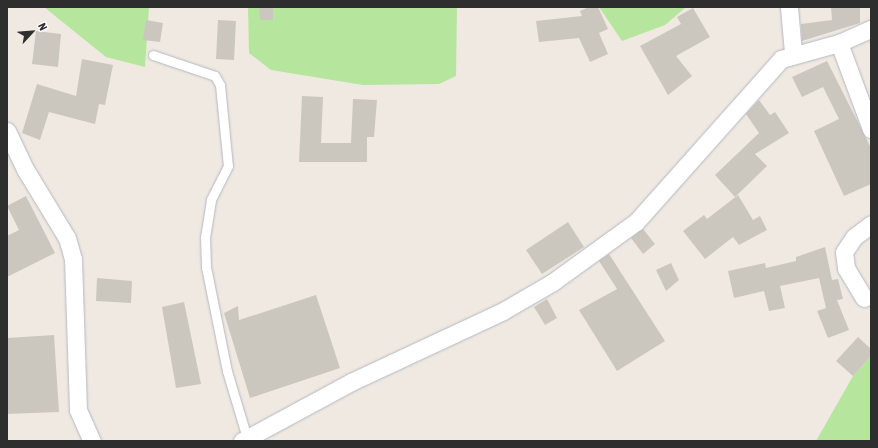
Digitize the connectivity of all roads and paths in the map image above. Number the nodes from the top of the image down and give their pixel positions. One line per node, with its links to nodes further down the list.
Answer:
1 (789, 7): 4 (street)
2 (871, 29): 3 (street)
3 (839, 43): 4 (street); 6 (street)
4 (793, 53): 10 (street)
5 (153, 55): 10 (lane)
6 (871, 129)
7 (7, 131): 11 (street)
8 (871, 224): 9 (street)
9 (864, 298)
10 (244, 440)
11 (92, 441)

